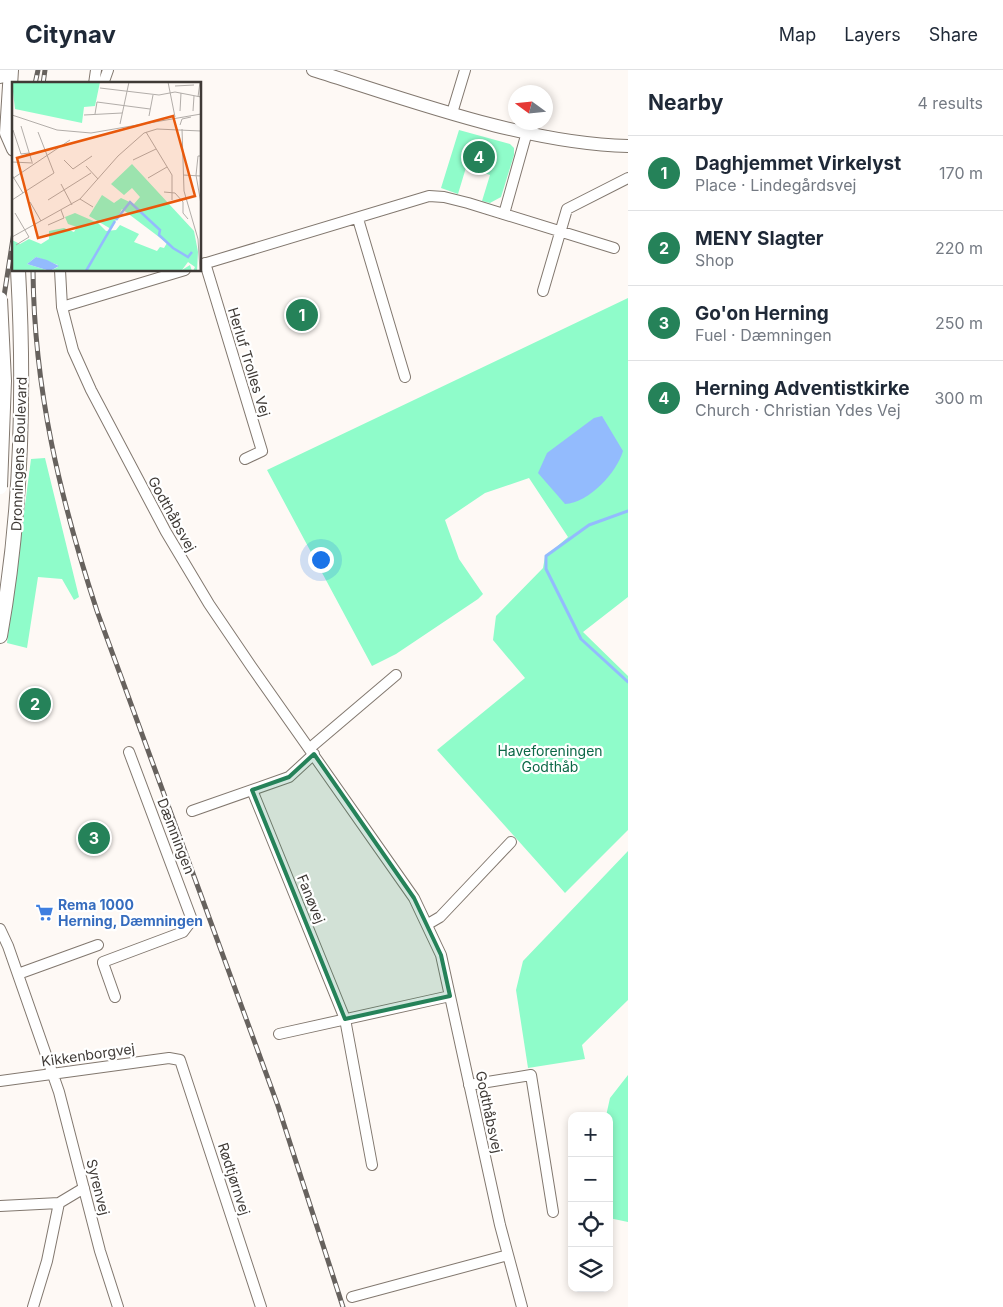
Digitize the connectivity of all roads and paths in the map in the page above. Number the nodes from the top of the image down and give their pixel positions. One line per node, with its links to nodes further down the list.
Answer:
1 (0, 70): 5 (main road)
2 (108, 70): 6 (street)
3 (313, 70): 8 (street)
4 (465, 70): 8 (street)
5 (13, 77)
6 (104, 82)
7 (12, 86): 10 (main road)
8 (452, 113): 9 (street)
9 (527, 132): 11 (street); 13 (street)
10 (12, 144)
11 (628, 146)
12 (628, 178): 15 (street)
13 (504, 214): 14 (street); 15 (street)
14 (358, 219): 17 (street); 24 (street)
15 (560, 232): 16 (street); 21 (street)
16 (614, 248)
17 (202, 264): 25 (street, Herluf Trolles Vej)
18 (18, 271): 27 (main road, Dronningens Boulevard)
19 (60, 271): 23 (street, Godthåbsvej)
20 (182, 271): 23 (street)
21 (543, 291)
22 (0, 298): 26 (main road, Dronningens Boulevard, bridge)
23 (62, 307): 29 (street, Godthåbsvej)
24 (405, 377)
25 (245, 458)
26 (0, 488)
27 (0, 636)
28 (396, 676): 29 (street)
29 (312, 751): 31 (street); 34 (street, Godthåbsvej)
30 (130, 752): 39 (street, Dæmningen)
31 (252, 790): 32 (street); 40 (street, Fanøvej)
32 (192, 811)
33 (511, 842): 34 (street)
34 (428, 924): 38 (street, Godthåbsvej)
35 (0, 929): 37 (street)
36 (98, 945): 37 (street)
37 (18, 974): 43 (street)
38 (450, 996): 40 (street); 45 (street, Godthåbsvej)
39 (115, 997)
40 (345, 1019): 41 (street); 46 (street, Fanøvej)
41 (279, 1034)
42 (180, 1060): 43 (street, Kikkenborgvej); 55 (street, Rødtjørnvej)
43 (53, 1074): 44 (street, Kikkenborgvej); 47 (street, Syrenvej)
44 (0, 1081)
45 (469, 1085): 50 (street); 51 (street, Godthåbsvej)
46 (372, 1165)
47 (84, 1188): 48 (street); 54 (street, Syrenvej)
48 (59, 1203): 49 (street); 53 (street)
49 (0, 1206)
50 (553, 1212)
51 (508, 1255): 52 (street); 56 (street, Godthåbsvej)
52 (352, 1297)
53 (33, 1307)
54 (118, 1307)
55 (261, 1307)
56 (522, 1307)

